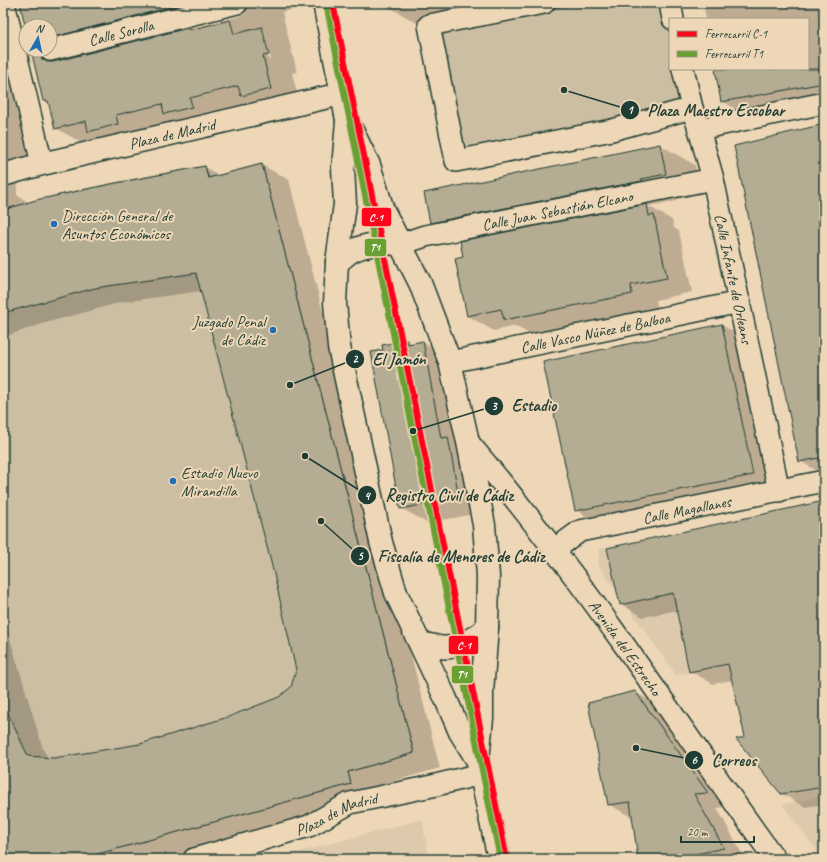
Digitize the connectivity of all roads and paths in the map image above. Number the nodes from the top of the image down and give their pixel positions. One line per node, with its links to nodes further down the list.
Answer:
1 (4, 3): 8 (street)
2 (237, 3): 7 (street, Calle Sorolla)
3 (324, 3): 10 (main road)
4 (544, 3): 12 (street)
5 (670, 3): 6 (street)
6 (673, 18)
7 (58, 48)
8 (17, 58): 15 (street)
9 (683, 70): 12 (street, Calle Infante de Orleans)
10 (341, 94): 13 (main road); 15 (main road, Plaza de Madrid)
11 (824, 103): 14 (street)
12 (692, 108): 14 (street, Calle Infante de Orleans)
13 (347, 120): 18 (main road); 19 (main road)
14 (699, 130): 17 (street, Calle Infante de Orleans)
15 (42, 164): 16 (main road, Plaza de Madrid)
16 (3, 175)
17 (713, 179): 18 (street, Calle Juan Sebastián Elcano); 20 (street, Calle Infante de Orleans)
18 (401, 244): 19 (main road); 21 (main road)
19 (337, 262): 27 (main road)
20 (740, 302): 21 (street, Calle Vasco Núñez de Balboa); 24 (street, Calle Infante de Orleans)
21 (450, 362): 22 (main road)
22 (468, 442): 25 (street, Avenida del Estrecho); 26 (main road)
23 (824, 481): 24 (street, Calle Magallanes)
24 (779, 490): 25 (street, Calle Magallanes)
25 (554, 550): 31 (street, Avenida del Estrecho)
26 (487, 628): 27 (main road); 28 (main road)
27 (420, 642): 28 (main road)
28 (480, 767): 29 (street, Plaza de Madrid); 30 (main road)
29 (194, 859)
30 (499, 859)
31 (775, 859)

